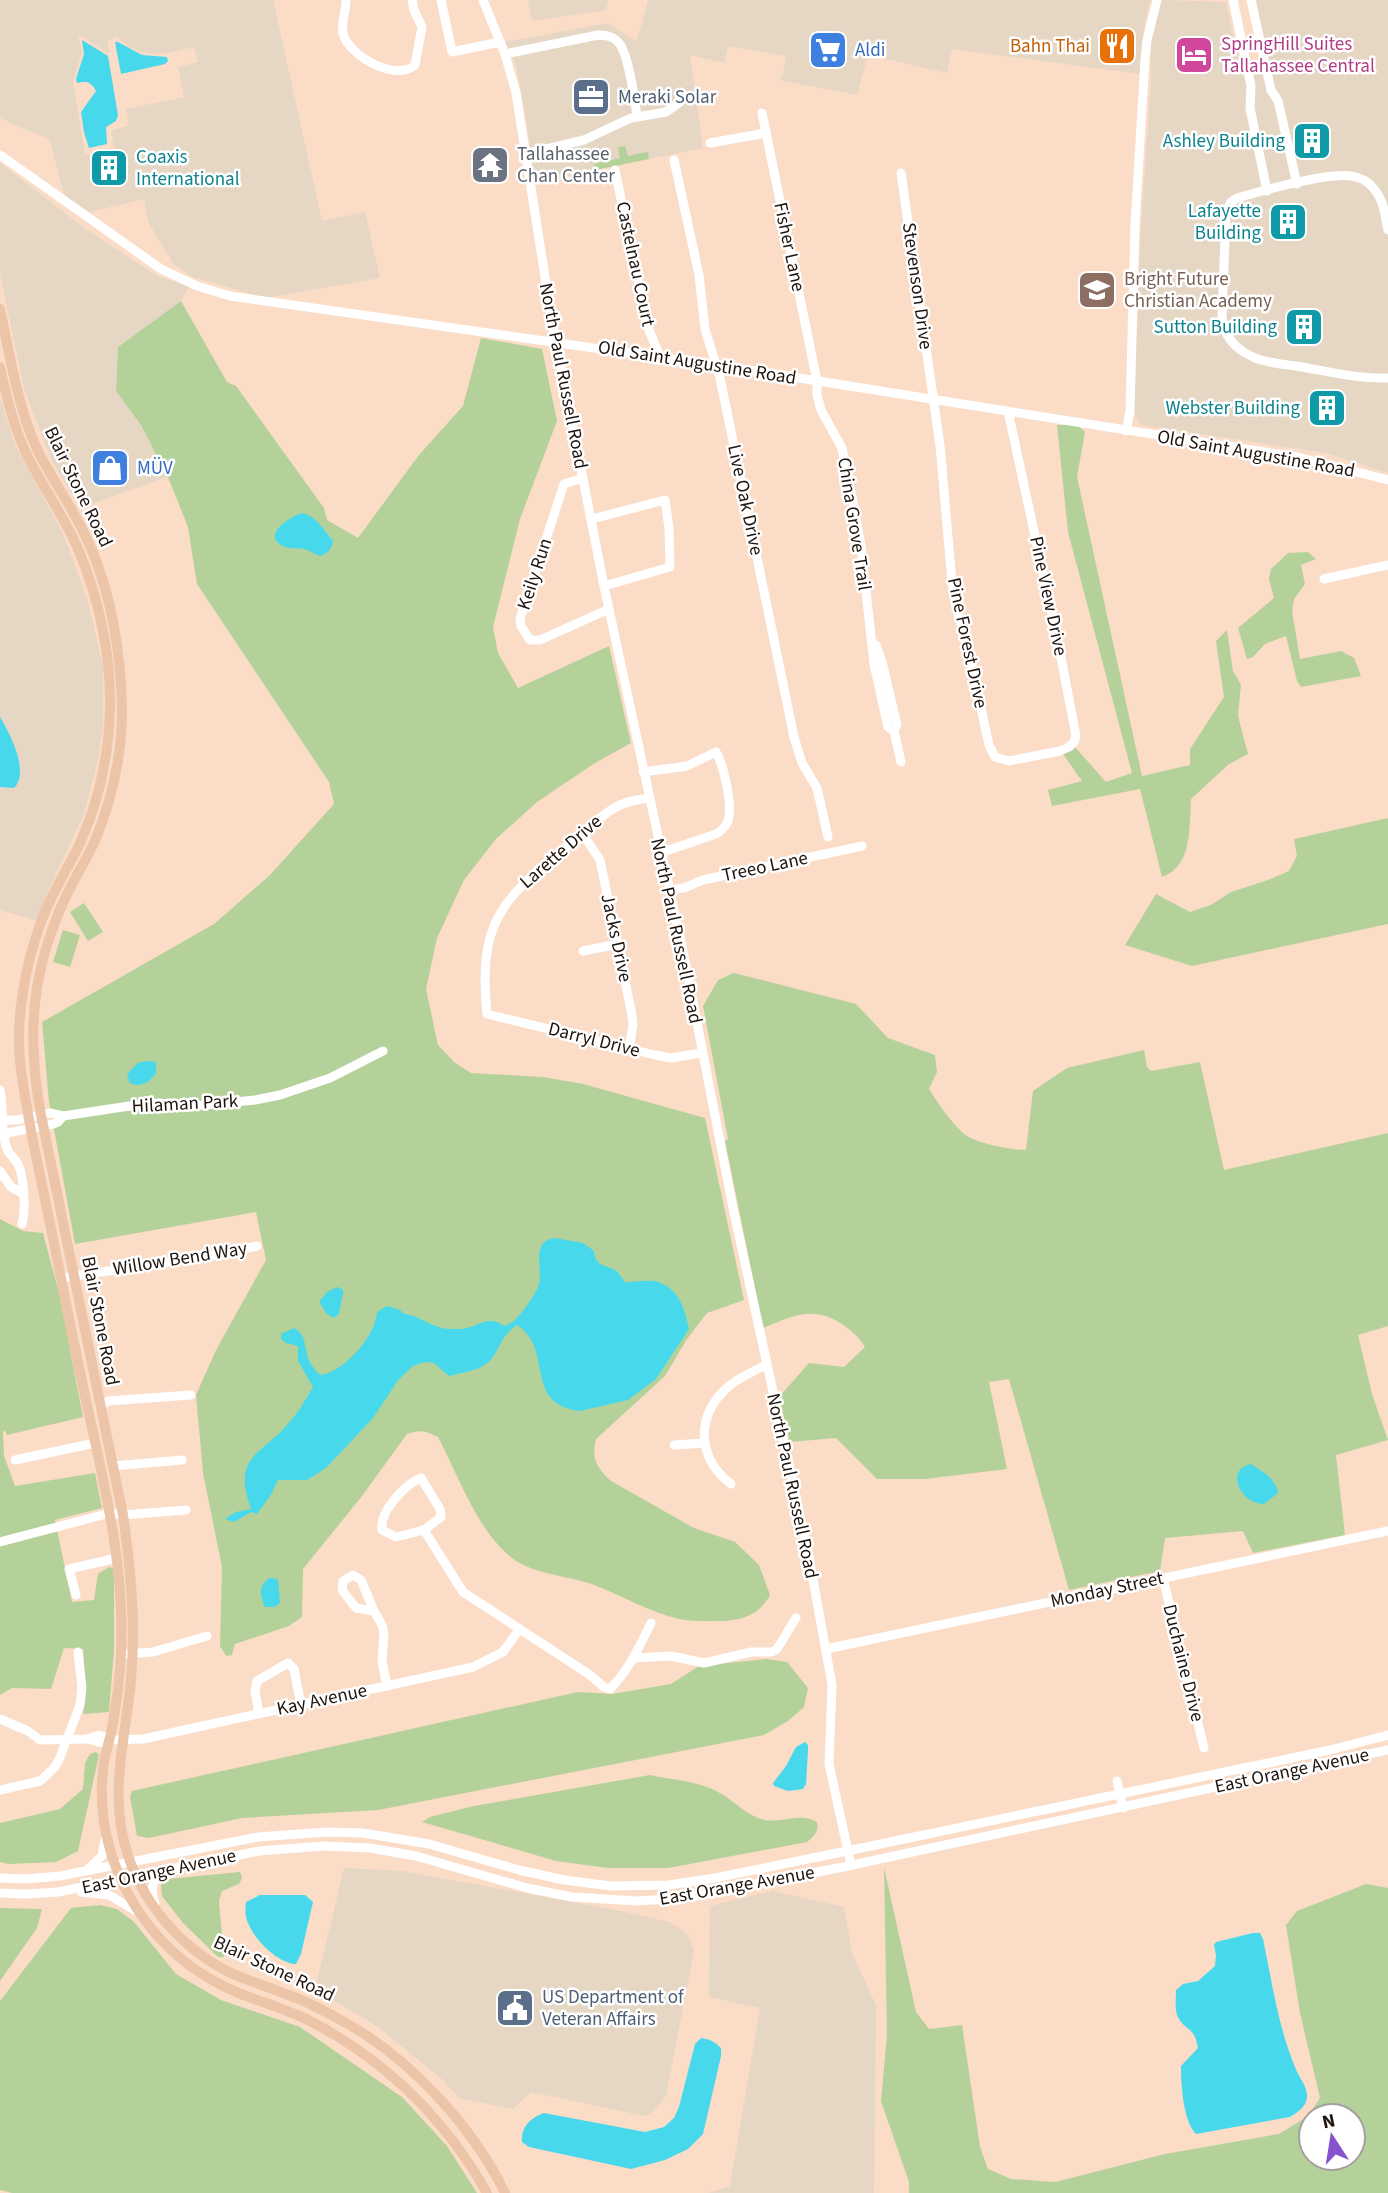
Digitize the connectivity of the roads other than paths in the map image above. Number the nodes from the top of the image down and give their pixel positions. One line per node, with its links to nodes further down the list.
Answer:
1 (346, 0): 2 (street)
2 (412, 0)
3 (441, 0): 8 (street)
4 (483, 0): 8 (street, North Paul Russell Road)
5 (1157, 0): 33 (street)
6 (1233, 0): 21 (street)
7 (1251, 0): 20 (street)
8 (500, 42): 9 (street, North Paul Russell Road)
9 (505, 54): 12 (street); 15 (street, North Paul Russell Road)
10 (680, 102): 12 (street)
11 (762, 113): 13 (street, Fisher Lane)
12 (637, 116): 15 (street)
13 (766, 133): 14 (street); 30 (street, Fisher Lane)
14 (710, 143)
15 (525, 154): 25 (street, North Paul Russell Road)
16 (0, 155): 25 (street, Old Saint Augustine Road)
17 (674, 160): 27 (street, Live Oak Drive)
18 (615, 170): 26 (street, Castelnau Court)
19 (901, 173): 31 (street, Stevenson Drive)
20 (1297, 184): 21 (street); 22 (street)
21 (1266, 191): 29 (street)
22 (1388, 230)
23 (0, 309): 24 (main road, Blair Stone Road)
24 (2, 331): 34 (main road, Blair Stone Road)
25 (556, 343): 26 (street, Old Saint Augustine Road); 35 (street, North Paul Russell Road)
26 (660, 358): 27 (street, Old Saint Augustine Road)
27 (716, 366): 30 (street, Old Saint Augustine Road); 53 (street, Live Oak Drive)
28 (0, 367): 34 (main road, Blair Stone Road)
29 (1388, 378)
30 (817, 381): 31 (street, Old Saint Augustine Road); 47 (street, China Grove Trail)
31 (933, 400): 32 (street, Old Saint Augustine Road); 46 (street, Pine Forest Drive)
32 (1008, 411): 33 (street, Old Saint Augustine Road); 46 (street, Pine View Drive)
33 (1126, 431): 36 (street, Old Saint Augustine Road)
34 (31, 450): 39 (main road, Blair Stone Road); 41 (main road, Blair Stone Road)
35 (583, 478): 37 (street, North Paul Russell Road); 43 (street, Keily Run)
36 (1388, 480)
37 (592, 519): 42 (street, North Paul Russell Road); 42 (street)
38 (1388, 565): 40 (street)
39 (100, 576): 41 (main road); 44 (main road, Blair Stone Road)
40 (1324, 579)
41 (89, 580): 45 (main road, Blair Stone Road)
42 (604, 586): 43 (street, North Paul Russell Road)
43 (609, 609): 48 (street, North Paul Russell Road)
44 (121, 683): 45 (main road); 50 (main road, Blair Stone Road)
45 (109, 684): 49 (main road, Blair Stone Road)
46 (1037, 755)
47 (901, 762)
48 (643, 772): 51 (street, North Paul Russell Road); 55 (street)
49 (100, 785): 50 (main road); 57 (main road, Blair Stone Road)
50 (112, 789): 58 (main road, Blair Stone Road)
51 (649, 798): 52 (street, Larette Drive); 55 (street, North Paul Russell Road)
52 (582, 833): 59 (street, Jacks Drive); 61 (street, Larette Drive)
53 (828, 836)
54 (862, 846): 56 (street, Treeo Lane)
55 (660, 853): 56 (street, North Paul Russell Road)
56 (669, 890): 64 (street, North Paul Russell Road)
57 (45, 912): 58 (main road); 68 (main road, Blair Stone Road)
58 (57, 916): 67 (main road, Blair Stone Road)
59 (618, 944): 60 (street); 62 (street, Jacks Drive)
60 (583, 951)
61 (487, 1014): 62 (street, Darryl Drive)
62 (629, 1048): 64 (street, Darryl Drive)
63 (383, 1051): 67 (street, Hilaman Park)
64 (701, 1053): 75 (street, North Paul Russell Road)
65 (0, 1090): 66 (street)
66 (1, 1120): 68 (street); 69 (street)
67 (42, 1121): 68 (street, Hilaman Park); 74 (main road, Blair Stone Road)
68 (30, 1123): 69 (street); 74 (main road, Blair Stone Road)
69 (2, 1134): 71 (street)
70 (0, 1171): 71 (street)
71 (22, 1193): 72 (street)
72 (22, 1224)
73 (257, 1246): 74 (street, Willow Bend Way)
74 (67, 1277): 77 (main road, Blair Stone Road); 78 (main road, Blair Stone Road)
75 (766, 1365): 79 (street); 99 (street, North Paul Russell Road)
76 (191, 1395): 77 (street)
77 (104, 1404): 83 (main road, Blair Stone Road)
78 (95, 1443): 81 (street); 86 (main road, Blair Stone Road)
79 (705, 1443): 80 (street); 84 (street)
80 (674, 1445)
81 (15, 1460)
82 (182, 1460): 83 (street)
83 (113, 1466): 87 (main road, Blair Stone Road)
84 (731, 1485)
85 (186, 1510): 87 (street)
86 (110, 1513): 87 (street); 90 (street); 91 (main road, Blair Stone Road)
87 (123, 1515): 102 (main road, Blair Stone Road)
88 (424, 1530): 88 (street); 97 (street)
89 (1388, 1531): 92 (street, Monday Street)
90 (0, 1542)
91 (117, 1558): 93 (street); 101 (main road, Blair Stone Road)
92 (1163, 1578): 99 (street, Monday Street); 112 (street, Duchaine Drive)
93 (76, 1595)
94 (374, 1611): 104 (street)
95 (796, 1618): 103 (street)
96 (651, 1623): 103 (street)
97 (519, 1630): 103 (street); 104 (street, Kay Avenue)
98 (207, 1636): 102 (street)
99 (827, 1649): 119 (street, North Paul Russell Road)
100 (78, 1652): 111 (street)
101 (121, 1653): 102 (street); 109 (main road, Blair Stone Road)
102 (133, 1654): 110 (main road, Blair Stone Road)
103 (634, 1658)
104 (387, 1686): 105 (street, Kay Avenue)
105 (301, 1705): 106 (street, Kay Avenue); 106 (street)
106 (259, 1714): 110 (street, Kay Avenue)
107 (0, 1719): 111 (street, Kay Avenue)
108 (1388, 1735): 116 (street, East Orange Avenue)
109 (109, 1740): 110 (street, Kay Avenue); 111 (street, Kay Avenue); 118 (main road, Blair Stone Road)
110 (122, 1740): 120 (main road, Blair Stone Road)
111 (68, 1741): 115 (street)
112 (1204, 1748)
113 (1388, 1750): 117 (street, East Orange Avenue)
114 (1117, 1781): 116 (street)
115 (0, 1790)
116 (1120, 1794): 117 (street); 119 (street, East Orange Avenue)
117 (1123, 1808): 122 (street, East Orange Avenue)
118 (105, 1827): 121 (main road, Blair Stone Road); 124 (street)
119 (847, 1852): 122 (street, North Paul Russell Road); 125 (street, East Orange Avenue)
120 (130, 1862): 121 (street, East Orange Avenue); 125 (street, East Orange Avenue); 126 (main road, Blair Stone Road)
121 (115, 1865): 124 (street, East Orange Avenue); 128 (main road, Blair Stone Road)
122 (850, 1865): 129 (street, East Orange Avenue)
123 (170, 1870): 126 (street, East Orange Avenue); 129 (street, East Orange Avenue); 132 (street)
124 (83, 1872): 127 (street, East Orange Avenue)
125 (537, 1875): 129 (street)
126 (136, 1877): 128 (street, East Orange Avenue); 132 (main road, Blair Stone Road)
127 (0, 1878)
128 (121, 1880): 130 (street, East Orange Avenue); 133 (main road, Blair Stone Road)
129 (534, 1889)
130 (58, 1892): 131 (street, East Orange Avenue); 133 (street)
131 (0, 1893)
132 (158, 1912): 134 (main road, Blair Stone Road)
133 (141, 1915): 135 (main road, Blair Stone Road)
134 (381, 2047): 135 (main road); 137 (main road, Blair Stone Road)
135 (372, 2060): 136 (main road, Blair Stone Road)
136 (487, 2193)
137 (505, 2193)

